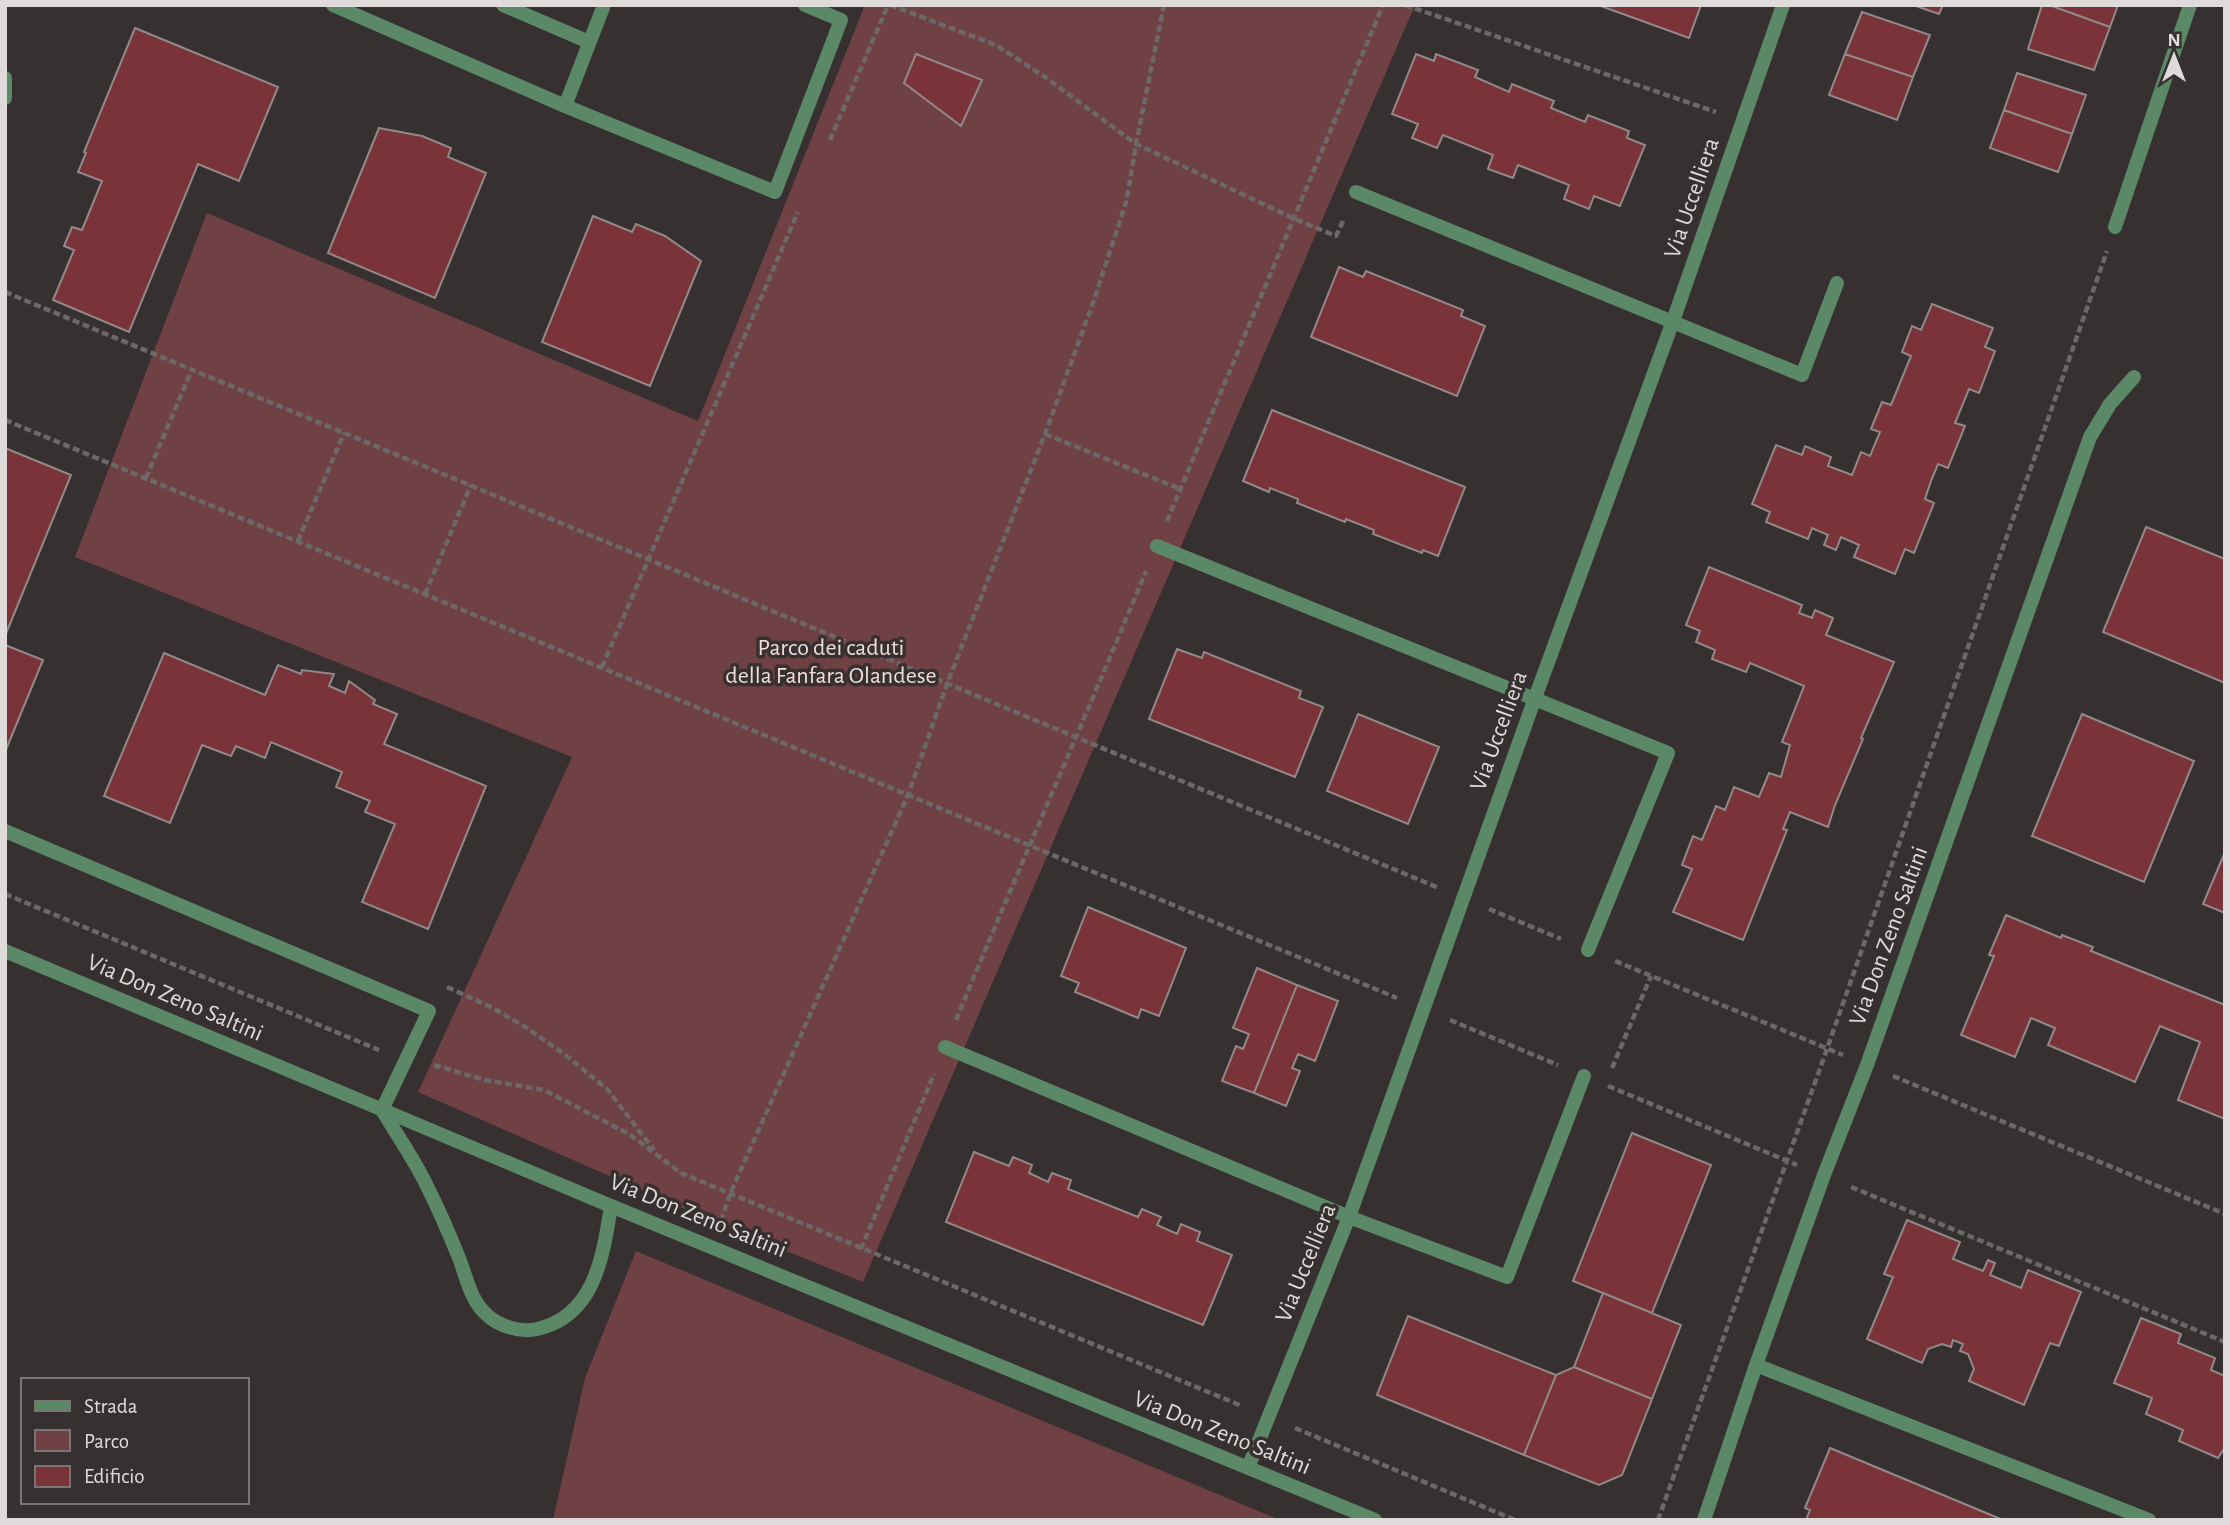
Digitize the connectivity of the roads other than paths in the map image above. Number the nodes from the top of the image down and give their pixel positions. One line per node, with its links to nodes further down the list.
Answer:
1 (333, 5): 10 (street)
2 (503, 5): 7 (street)
3 (604, 5): 7 (street)
4 (805, 5): 10 (street)
5 (1783, 5): 14 (street, Via Uccelliera)
6 (2190, 5): 12 (street)
7 (589, 42): 10 (street)
8 (5, 78): 9 (street)
9 (5, 98)
10 (565, 106)
11 (1356, 192): 14 (street)
12 (2115, 228)
13 (1837, 284): 14 (street)
14 (1673, 321): 17 (street, Via Uccelliera)
15 (2134, 377): 26 (street, Via Don Zeno Saltini)
16 (1157, 545): 17 (street)
17 (1535, 698): 19 (street); 25 (street, Via Uccelliera)
18 (5, 831): 23 (street)
19 (1588, 950)
20 (5, 951): 23 (street, Via Don Zeno Saltini)
21 (945, 1046): 25 (street)
22 (1584, 1076): 25 (street)
23 (382, 1110): 24 (street, Via Don Zeno Saltini); 24 (street)
24 (611, 1206): 27 (street, Via Don Zeno Saltini)
25 (1349, 1217): 27 (street, Via Uccelliera)
26 (1756, 1365): 29 (street, Via Don Zeno Saltini); 30 (street)
27 (1248, 1468): 28 (street, Via Don Zeno Saltini)
28 (1375, 1520)
29 (1704, 1520)
30 (2149, 1520)

